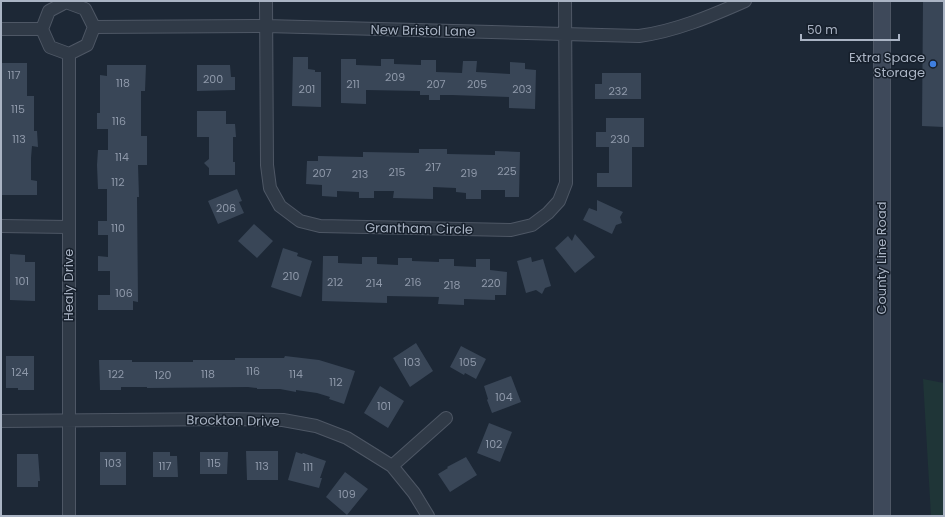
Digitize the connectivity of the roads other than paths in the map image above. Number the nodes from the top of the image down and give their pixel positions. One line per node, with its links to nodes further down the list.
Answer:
1 (266, 1): 6 (street, Grantham Circle)
2 (565, 1): 10 (street, Grantham Circle)
3 (745, 1): 10 (street, New Bristol Lane)
4 (882, 1): 20 (main road, County Line Road)
5 (66, 2): 7 (street); 9 (street)
6 (266, 26): 7 (street, New Bristol Lane); 10 (street, New Bristol Lane); 10 (street, Grantham Circle)
7 (94, 27): 11 (street)
8 (1, 29): 9 (street)
9 (42, 29): 11 (street)
10 (566, 33)
11 (69, 54): 13 (street, Healy Drive)
12 (1, 226): 13 (street)
13 (68, 227): 16 (street, Healy Drive)
14 (446, 418): 17 (street)
15 (1, 421): 16 (street, Brockton Drive)
16 (69, 421): 17 (street, Brockton Drive); 18 (street, Healy Drive)
17 (392, 466): 19 (street, Brockton Drive)
18 (69, 516)
19 (428, 516)
20 (882, 516)

